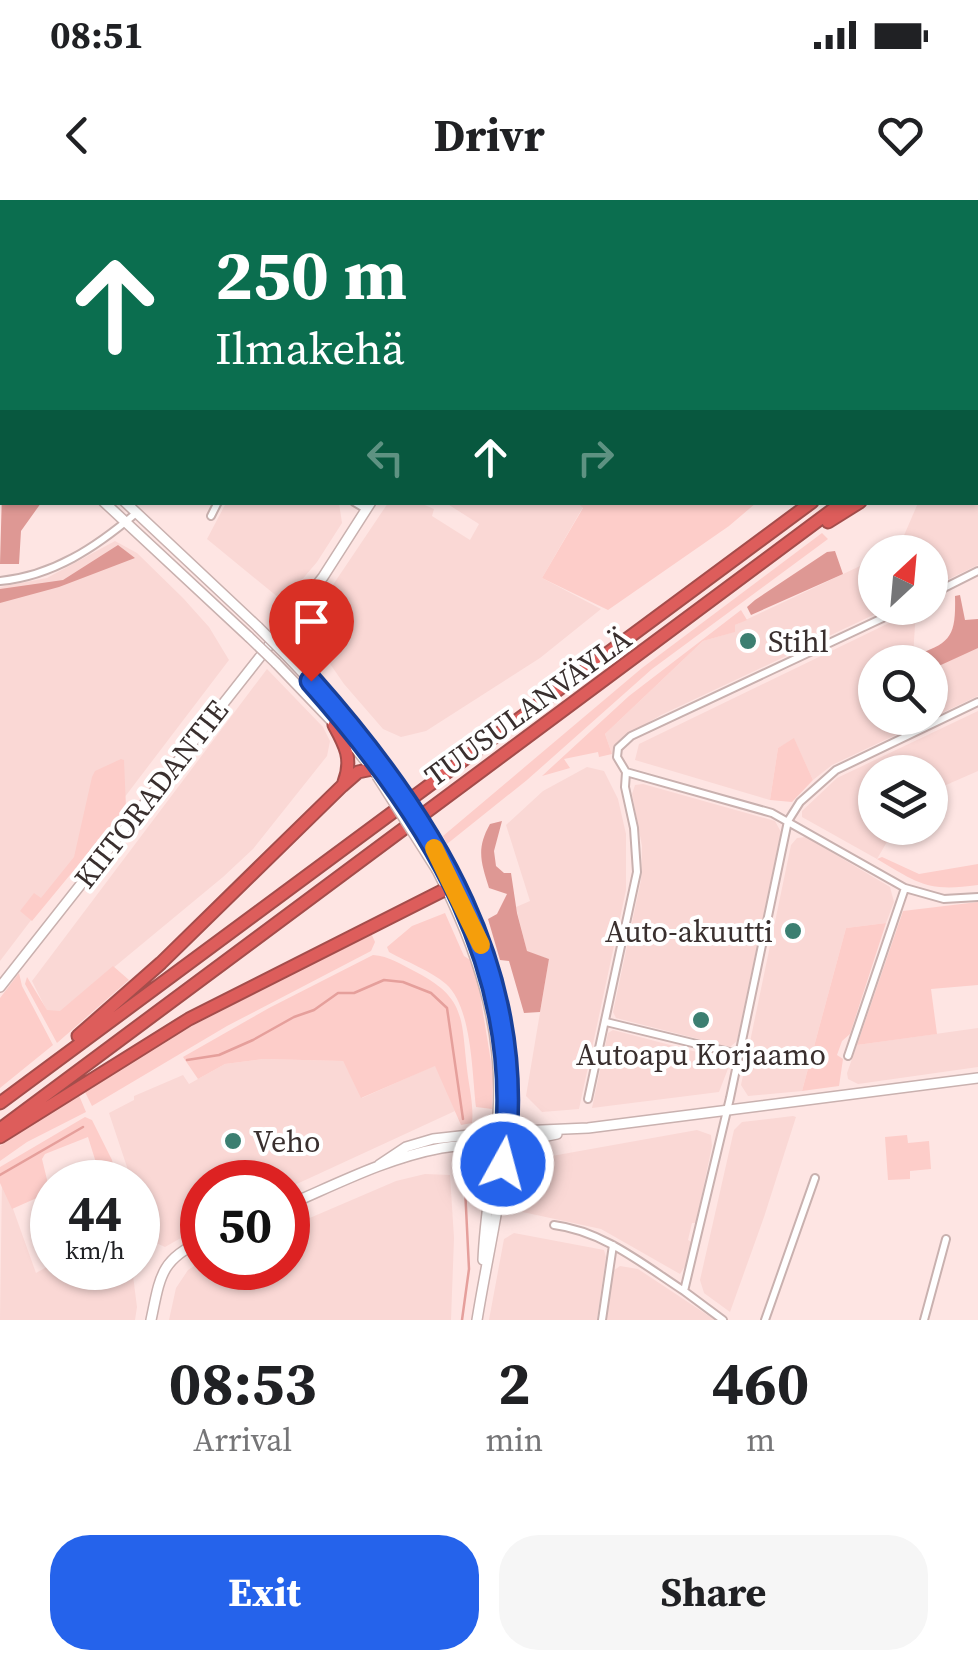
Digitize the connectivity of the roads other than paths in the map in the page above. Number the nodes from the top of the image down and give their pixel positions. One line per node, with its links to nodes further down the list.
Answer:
1 (107, 505): 10 (main road)
2 (128, 505): 8 (main road)
3 (216, 505): 9 (street)
4 (808, 505): 30 (highway, TUUSULANVÄYLÄ)
5 (839, 505): 11 (highway, TUUSULANVÄYLÄ)
6 (855, 505): 11 (highway)
7 (369, 506): 25 (main road, KIITORADANTIE)
8 (135, 514): 10 (street); 18 (main road, bridge)
9 (211, 516)
10 (125, 523): 13 (street); 17 (main road, bridge)
11 (778, 552): 34 (highway, TUUSULANVÄYLÄ)
12 (978, 571): 14 (street)
13 (0, 581)
14 (948, 585)
15 (868, 625): 19 (street)
16 (978, 702): 21 (street)
17 (334, 725): 18 (main road); 20 (highway)
18 (379, 770): 20 (highway); 22 (main road, bridge)
19 (626, 772): 21 (street); 26 (street)
20 (342, 786): 30 (highway)
21 (788, 820): 23 (street); 27 (street)
22 (451, 888): 36 (main road); 37 (highway)
23 (905, 888): 24 (street); 28 (street)
24 (978, 897)
25 (0, 988)
26 (606, 1022): 27 (street); 31 (street)
27 (738, 1054): 33 (street)
28 (848, 1056)
29 (978, 1078): 33 (main road)
30 (22, 1085): 32 (highway, TUUSULANVÄYLÄ)
31 (588, 1099)
32 (0, 1102)
33 (725, 1112): 35 (main road); 46 (street)
34 (0, 1129)
35 (580, 1129): 36 (main road); 38 (main road)
36 (502, 1132): 38 (main road); 39 (main road)
37 (0, 1137)
38 (500, 1144): 39 (main road); 48 (main road)
39 (380, 1165): 41 (main road)
40 (815, 1178): 51 (street)
41 (310, 1195)
42 (554, 1225): 44 (street)
43 (946, 1239): 52 (street)
44 (613, 1246): 46 (street); 49 (street)
45 (180, 1252): 47 (main road)
46 (684, 1292): 50 (street)
47 (151, 1320)
48 (477, 1320)
49 (602, 1320)
50 (723, 1320)
51 (765, 1320)
52 (924, 1320)

